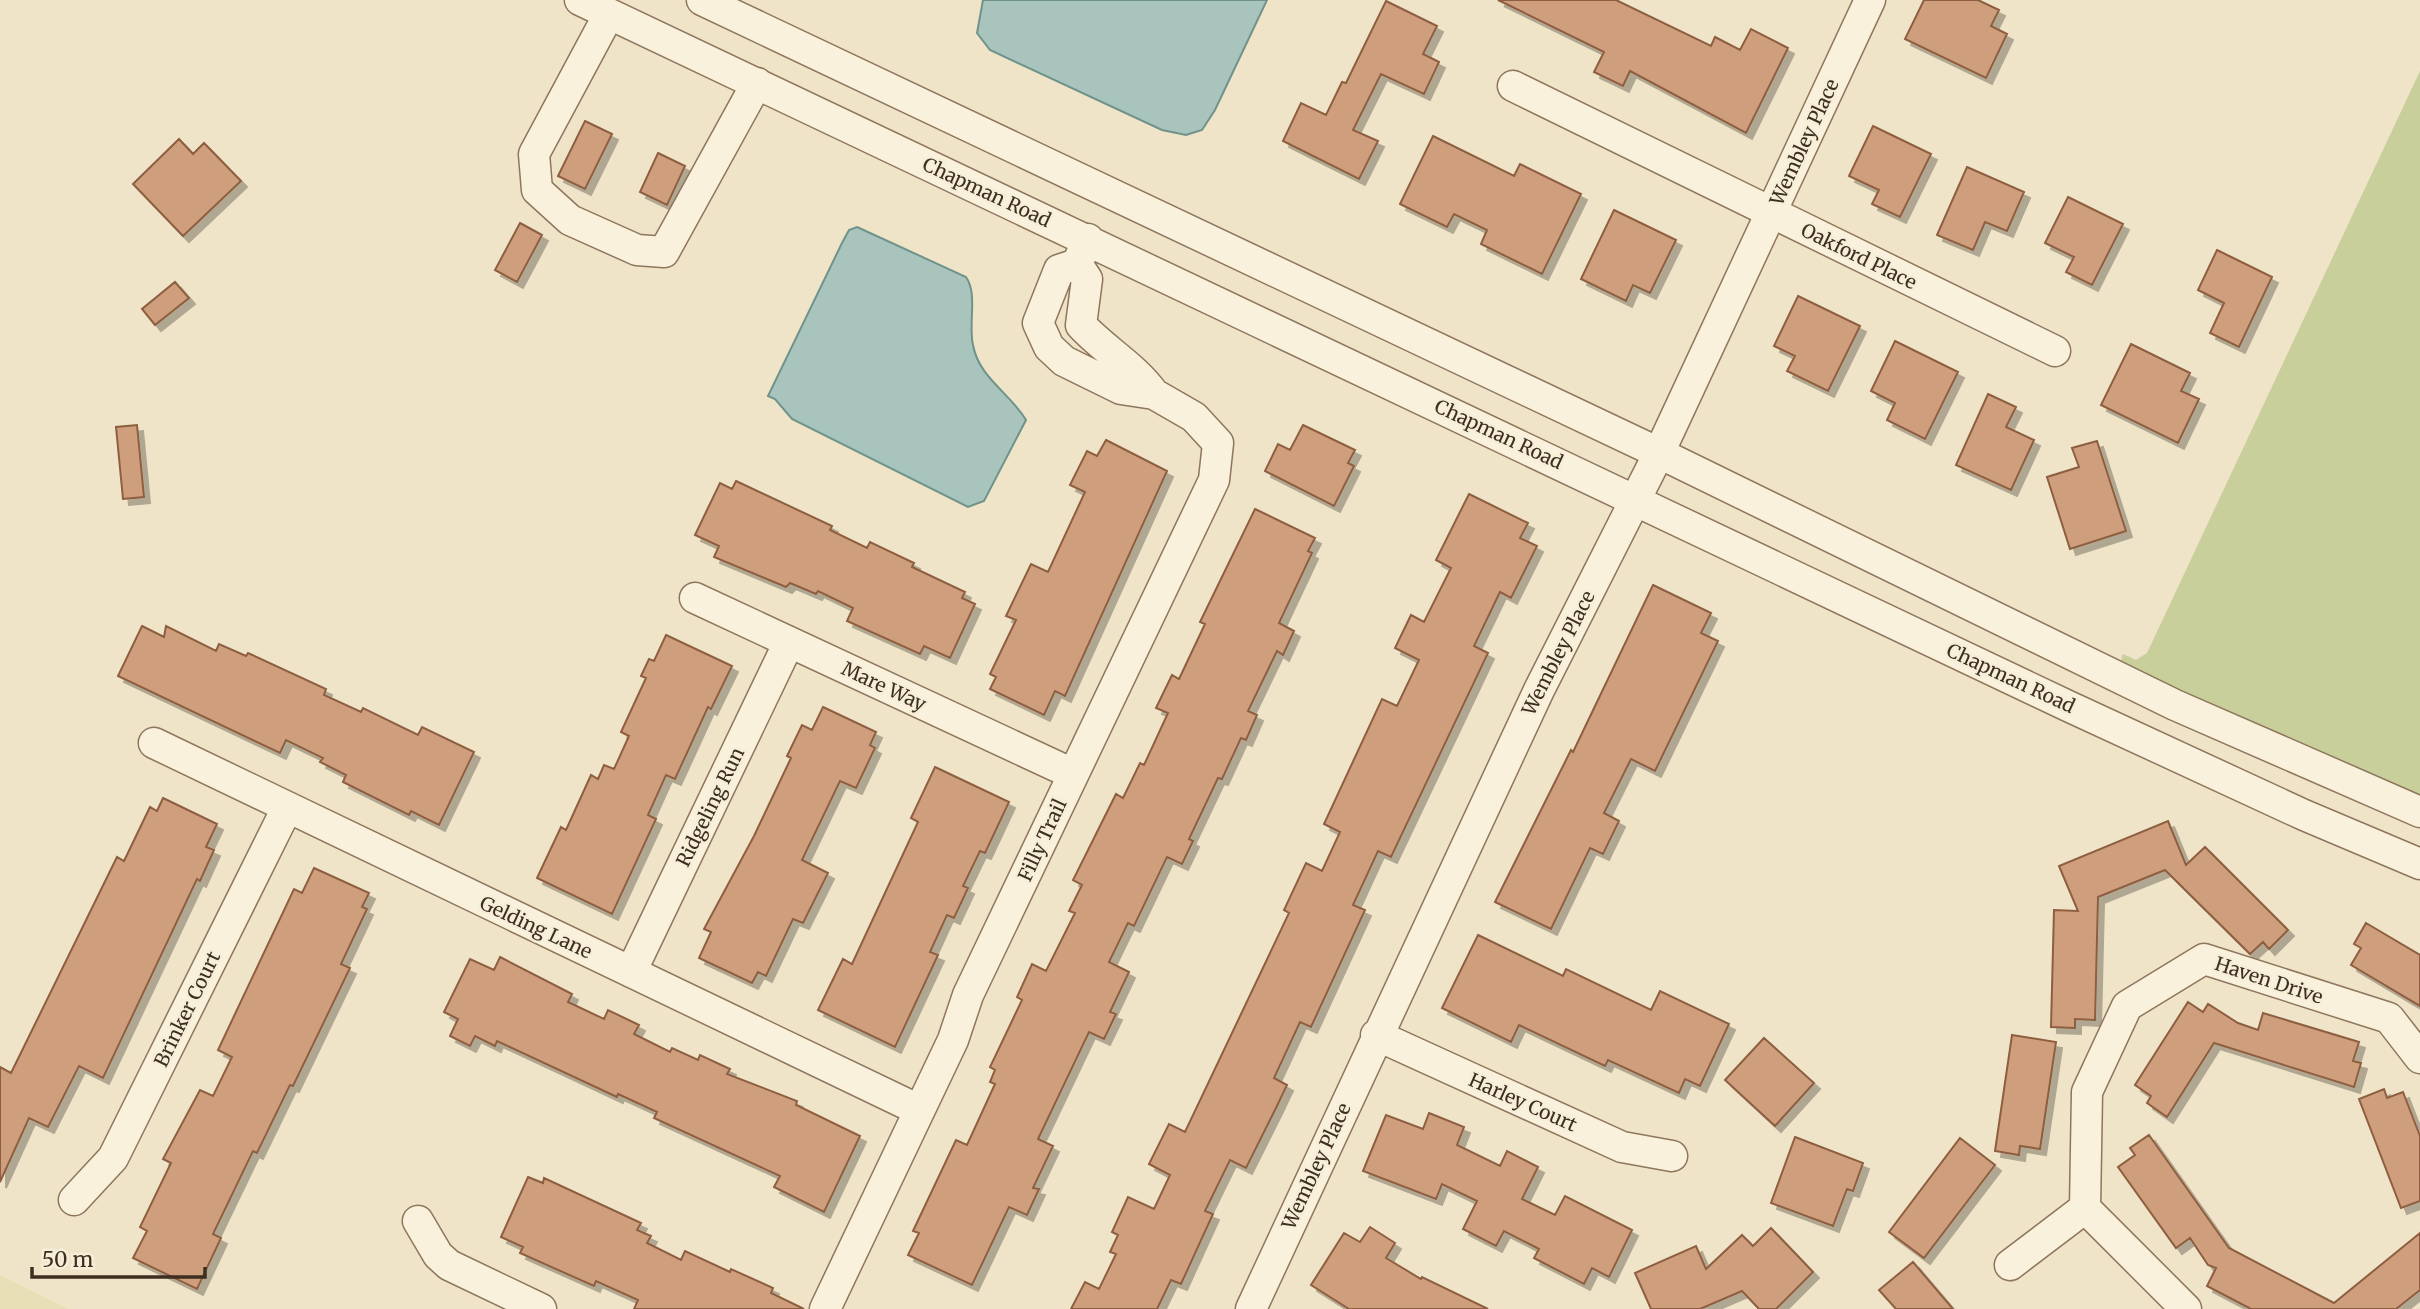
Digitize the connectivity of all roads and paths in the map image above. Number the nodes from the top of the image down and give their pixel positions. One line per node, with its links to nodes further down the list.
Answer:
1 (580, 0): 4 (street, Chapman Road)
2 (702, 0): 13 (street)
3 (1870, 0): 7 (street, Wembley Place)
4 (609, 14): 5 (street, Chapman Road); 5 (street)
5 (757, 83): 8 (street, Chapman Road)
6 (1513, 86): 7 (street, Oakford Place)
7 (1770, 214): 11 (street, Oakford Place); 13 (street, Wembley Place)
8 (1082, 252): 9 (street); 10 (street); 14 (street, Chapman Road)
9 (1038, 323): 10 (street); 12 (street)
10 (1081, 325): 12 (street)
11 (2055, 351)
12 (1154, 394): 18 (street, Filly Trail)
13 (1659, 453): 14 (street, Wembley Place); 20 (street)
14 (1636, 499): 21 (street, Chapman Road); 23 (street, Wembley Place)
15 (695, 598): 16 (street, Mare Way)
16 (789, 642): 18 (street, Mare Way); 22 (street, Ridgeling Run)
17 (154, 743): 19 (street, Gelding Lane)
18 (1073, 774): 25 (street, Filly Trail)
19 (287, 808): 22 (street, Gelding Lane); 27 (street, Brinker Court)
20 (2420, 812)
21 (2420, 864)
22 (631, 972): 25 (street, Gelding Lane)
23 (1376, 1035): 26 (street, Harley Court); 33 (street, Wembley Place)
24 (2420, 1058): 28 (street, Haven Drive)
25 (919, 1110): 32 (street, Filly Trail)
26 (1672, 1156)
27 (74, 1200)
28 (2085, 1208): 30 (street); 34 (street)
29 (418, 1221): 31 (street)
30 (2010, 1265)
31 (541, 1309)
32 (825, 1309)
33 (1251, 1309)
34 (2186, 1309)

